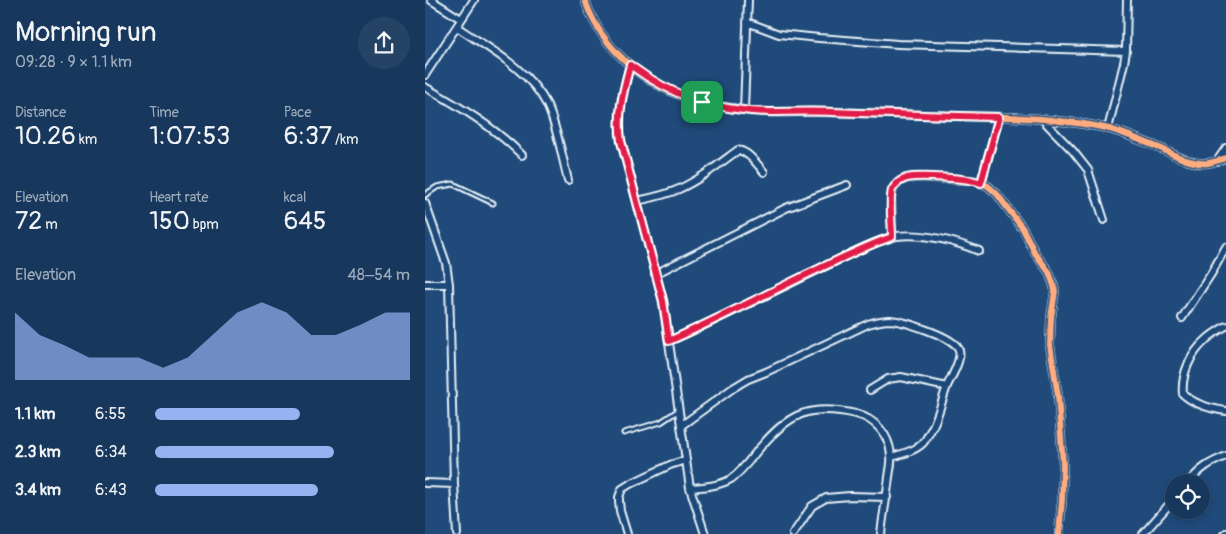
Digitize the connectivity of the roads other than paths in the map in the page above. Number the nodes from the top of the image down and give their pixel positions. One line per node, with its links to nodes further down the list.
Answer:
1 (431, 0): 6 (street)
2 (474, 0): 6 (street)
3 (585, 0): 10 (street)
4 (748, 0): 7 (street)
5 (1127, 0): 9 (street)
6 (461, 19): 8 (street)
7 (747, 22): 9 (street); 13 (street)
8 (457, 27): 11 (street); 22 (street)
9 (1125, 51): 16 (street)
10 (630, 65): 13 (street); 26 (street)
11 (425, 75)
12 (425, 87): 18 (street)
13 (744, 110): 14 (street)
14 (999, 117): 15 (street); 23 (street)
15 (1043, 120): 16 (street); 29 (street)
16 (1108, 129): 20 (street)
17 (1226, 148): 20 (street)
18 (522, 155)
19 (1226, 158): 20 (street)
20 (1217, 161)
21 (764, 172): 26 (street)
22 (568, 180)
23 (981, 183): 30 (street); 59 (street)
24 (847, 185): 33 (street)
25 (425, 195): 28 (lane)
26 (637, 201): 33 (street)
27 (425, 203): 35 (street)
28 (493, 204)
29 (1104, 220)
30 (892, 237): 32 (street); 38 (street)
31 (1226, 247): 36 (street)
32 (979, 251)
33 (655, 274): 38 (street)
34 (425, 284): 35 (street)
35 (449, 284): 50 (street)
36 (1182, 318)
37 (1226, 326): 42 (street)
38 (669, 341): 41 (street)
39 (947, 387): 40 (street); 43 (street); 46 (street)
40 (870, 390)
41 (679, 410): 43 (street); 44 (lane)
42 (1226, 411)
43 (681, 425): 47 (street)
44 (624, 433)
45 (1226, 456): 48 (street)
46 (891, 457): 51 (street); 52 (street)
47 (686, 460): 51 (street); 55 (street)
48 (1197, 474)
49 (425, 483): 50 (street)
50 (454, 484): 54 (street)
51 (690, 488): 56 (street)
52 (887, 497): 57 (street); 58 (street)
53 (1165, 509): 60 (street)
54 (457, 534)
55 (627, 534)
56 (705, 534)
57 (793, 534)
58 (881, 534)
59 (1059, 534)
60 (1143, 534)

